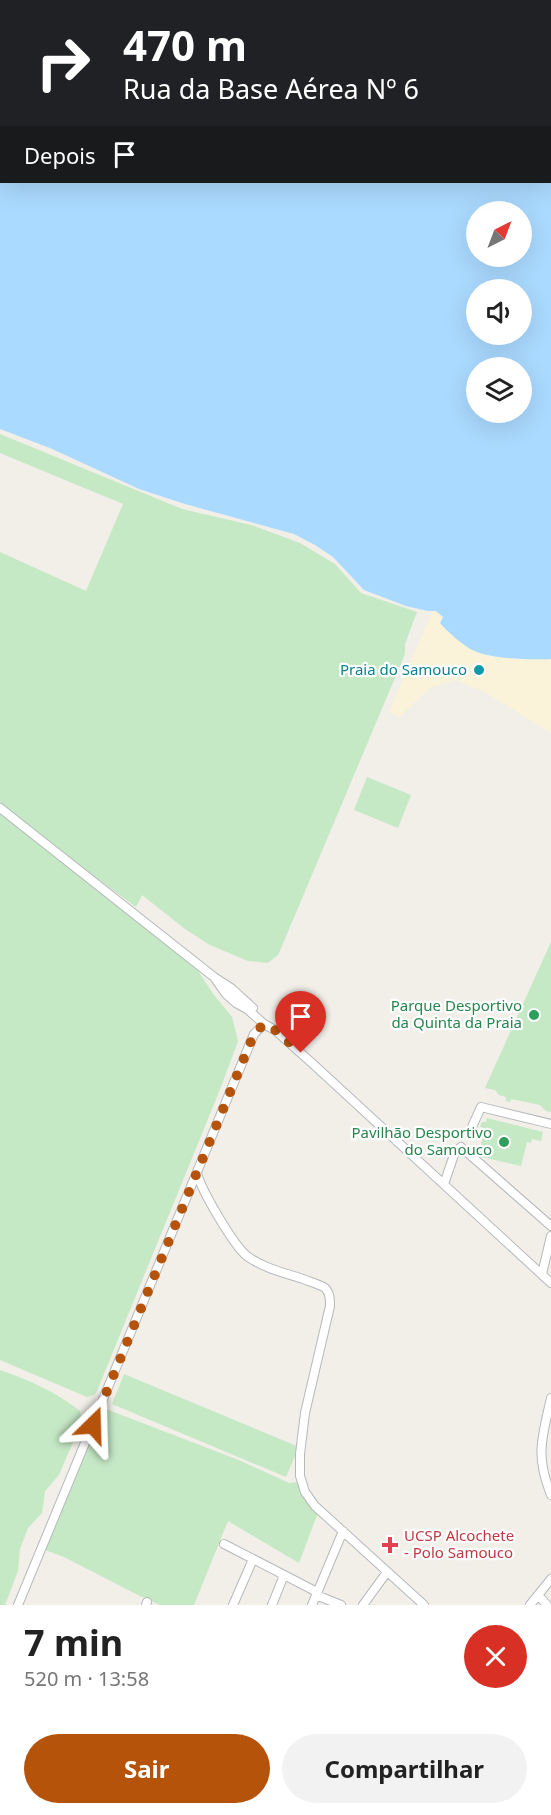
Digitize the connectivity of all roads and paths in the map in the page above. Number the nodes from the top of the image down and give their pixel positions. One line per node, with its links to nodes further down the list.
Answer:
1 (0, 808): 2 (street)
2 (214, 977): 3 (street); 4 (street)
3 (264, 1024): 4 (street); 7 (street)
4 (275, 1030): 8 (street)
5 (551, 1124): 6 (street)
6 (471, 1127)
7 (197, 1173): 9 (street); 10 (street)
8 (444, 1184): 11 (street); 13 (street)
9 (203, 1191): 10 (street); 19 (street)
10 (188, 1194): 27 (street)
11 (551, 1226)
12 (551, 1236): 13 (street)
13 (542, 1274): 14 (street)
14 (551, 1282)
15 (551, 1398): 16 (street)
16 (544, 1430): 17 (street); 18 (street)
17 (551, 1436)
18 (551, 1495)
19 (343, 1531): 22 (street); 25 (street)
20 (224, 1544): 21 (street)
21 (252, 1559): 23 (street); 28 (street)
22 (387, 1572): 32 (street); 33 (street)
23 (284, 1575): 25 (street); 29 (street)
24 (551, 1579): 26 (street)
25 (316, 1593): 30 (street); 31 (street)
26 (538, 1595): 34 (street); 35 (street)
27 (18, 1605)
28 (233, 1605)
29 (272, 1605)
30 (312, 1605)
31 (341, 1605)
32 (363, 1605)
33 (424, 1605)
34 (530, 1605)
35 (547, 1605)

